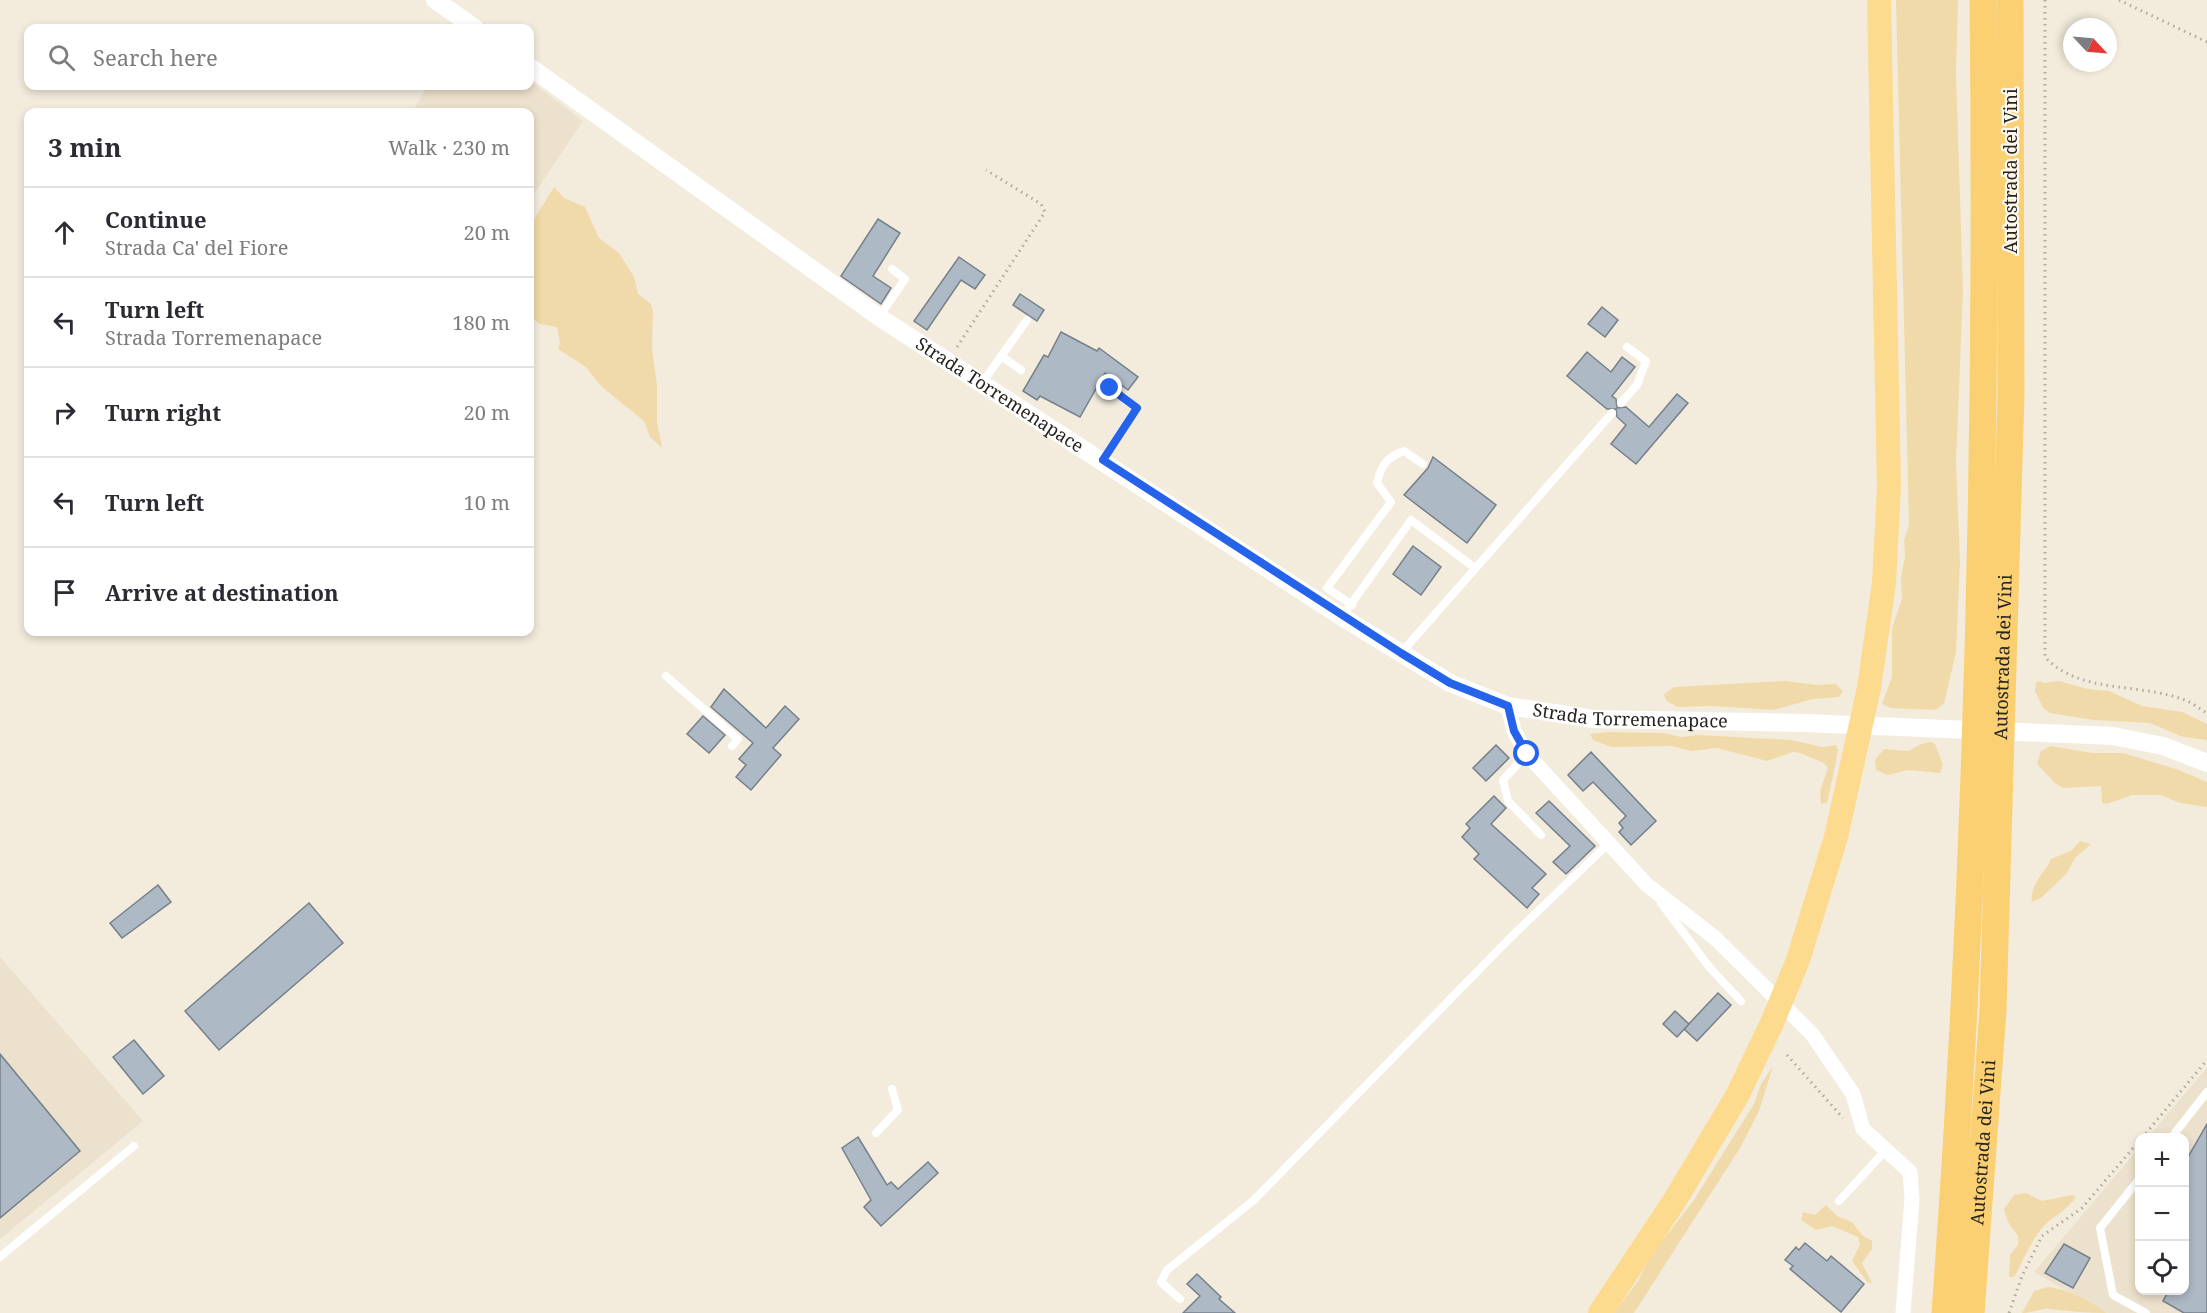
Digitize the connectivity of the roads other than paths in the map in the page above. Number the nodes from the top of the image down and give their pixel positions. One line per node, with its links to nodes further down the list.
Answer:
1 (435, 0): 5 (street)
2 (1879, 0): 41 (highway)
3 (1983, 0): 43 (highway, Autostrada dei Vini)
4 (2010, 0): 44 (highway, Autostrada dei Vini)
5 (469, 24)
6 (534, 70): 8 (street, Strada Torremenapace)
7 (892, 269): 8 (lane)
8 (879, 317): 13 (street, Strada Torremenapace)
9 (1027, 320): 11 (lane)
10 (1627, 347): 15 (lane)
11 (1001, 356): 12 (lane); 13 (lane)
12 (1021, 370)
13 (982, 383): 17 (street, Strada Torremenapace)
14 (1110, 388): 17 (lane)
15 (1621, 403)
16 (1612, 413): 19 (lane)
17 (1103, 460): 20 (street, Strada Torremenapace)
18 (1423, 464): 20 (lane)
19 (1475, 568): 20 (lane); 21 (lane)
20 (1347, 611): 21 (street, Strada Torremenapace)
21 (1401, 653): 23 (street, Strada Torremenapace)
22 (666, 676): 24 (lane)
23 (1508, 706): 25 (street); 26 (street, Strada Torremenapace)
24 (732, 746)
25 (1527, 754): 27 (lane); 28 (street)
26 (2207, 763)
27 (1541, 835)
28 (1609, 843): 29 (street); 40 (lane)
29 (1647, 885): 30 (lane); 36 (street)
30 (1741, 1002)
31 (892, 1089): 33 (lane)
32 (2207, 1092): 34 (lane)
33 (876, 1133)
34 (2174, 1133)
35 (134, 1146): 39 (lane)
36 (1885, 1151): 38 (lane); 42 (street)
37 (2135, 1183): 45 (lane)
38 (1839, 1201)
39 (0, 1257)
40 (1180, 1299)
41 (1600, 1313)
42 (1903, 1313)
43 (1945, 1313)
44 (1971, 1313)
45 (2145, 1313)

